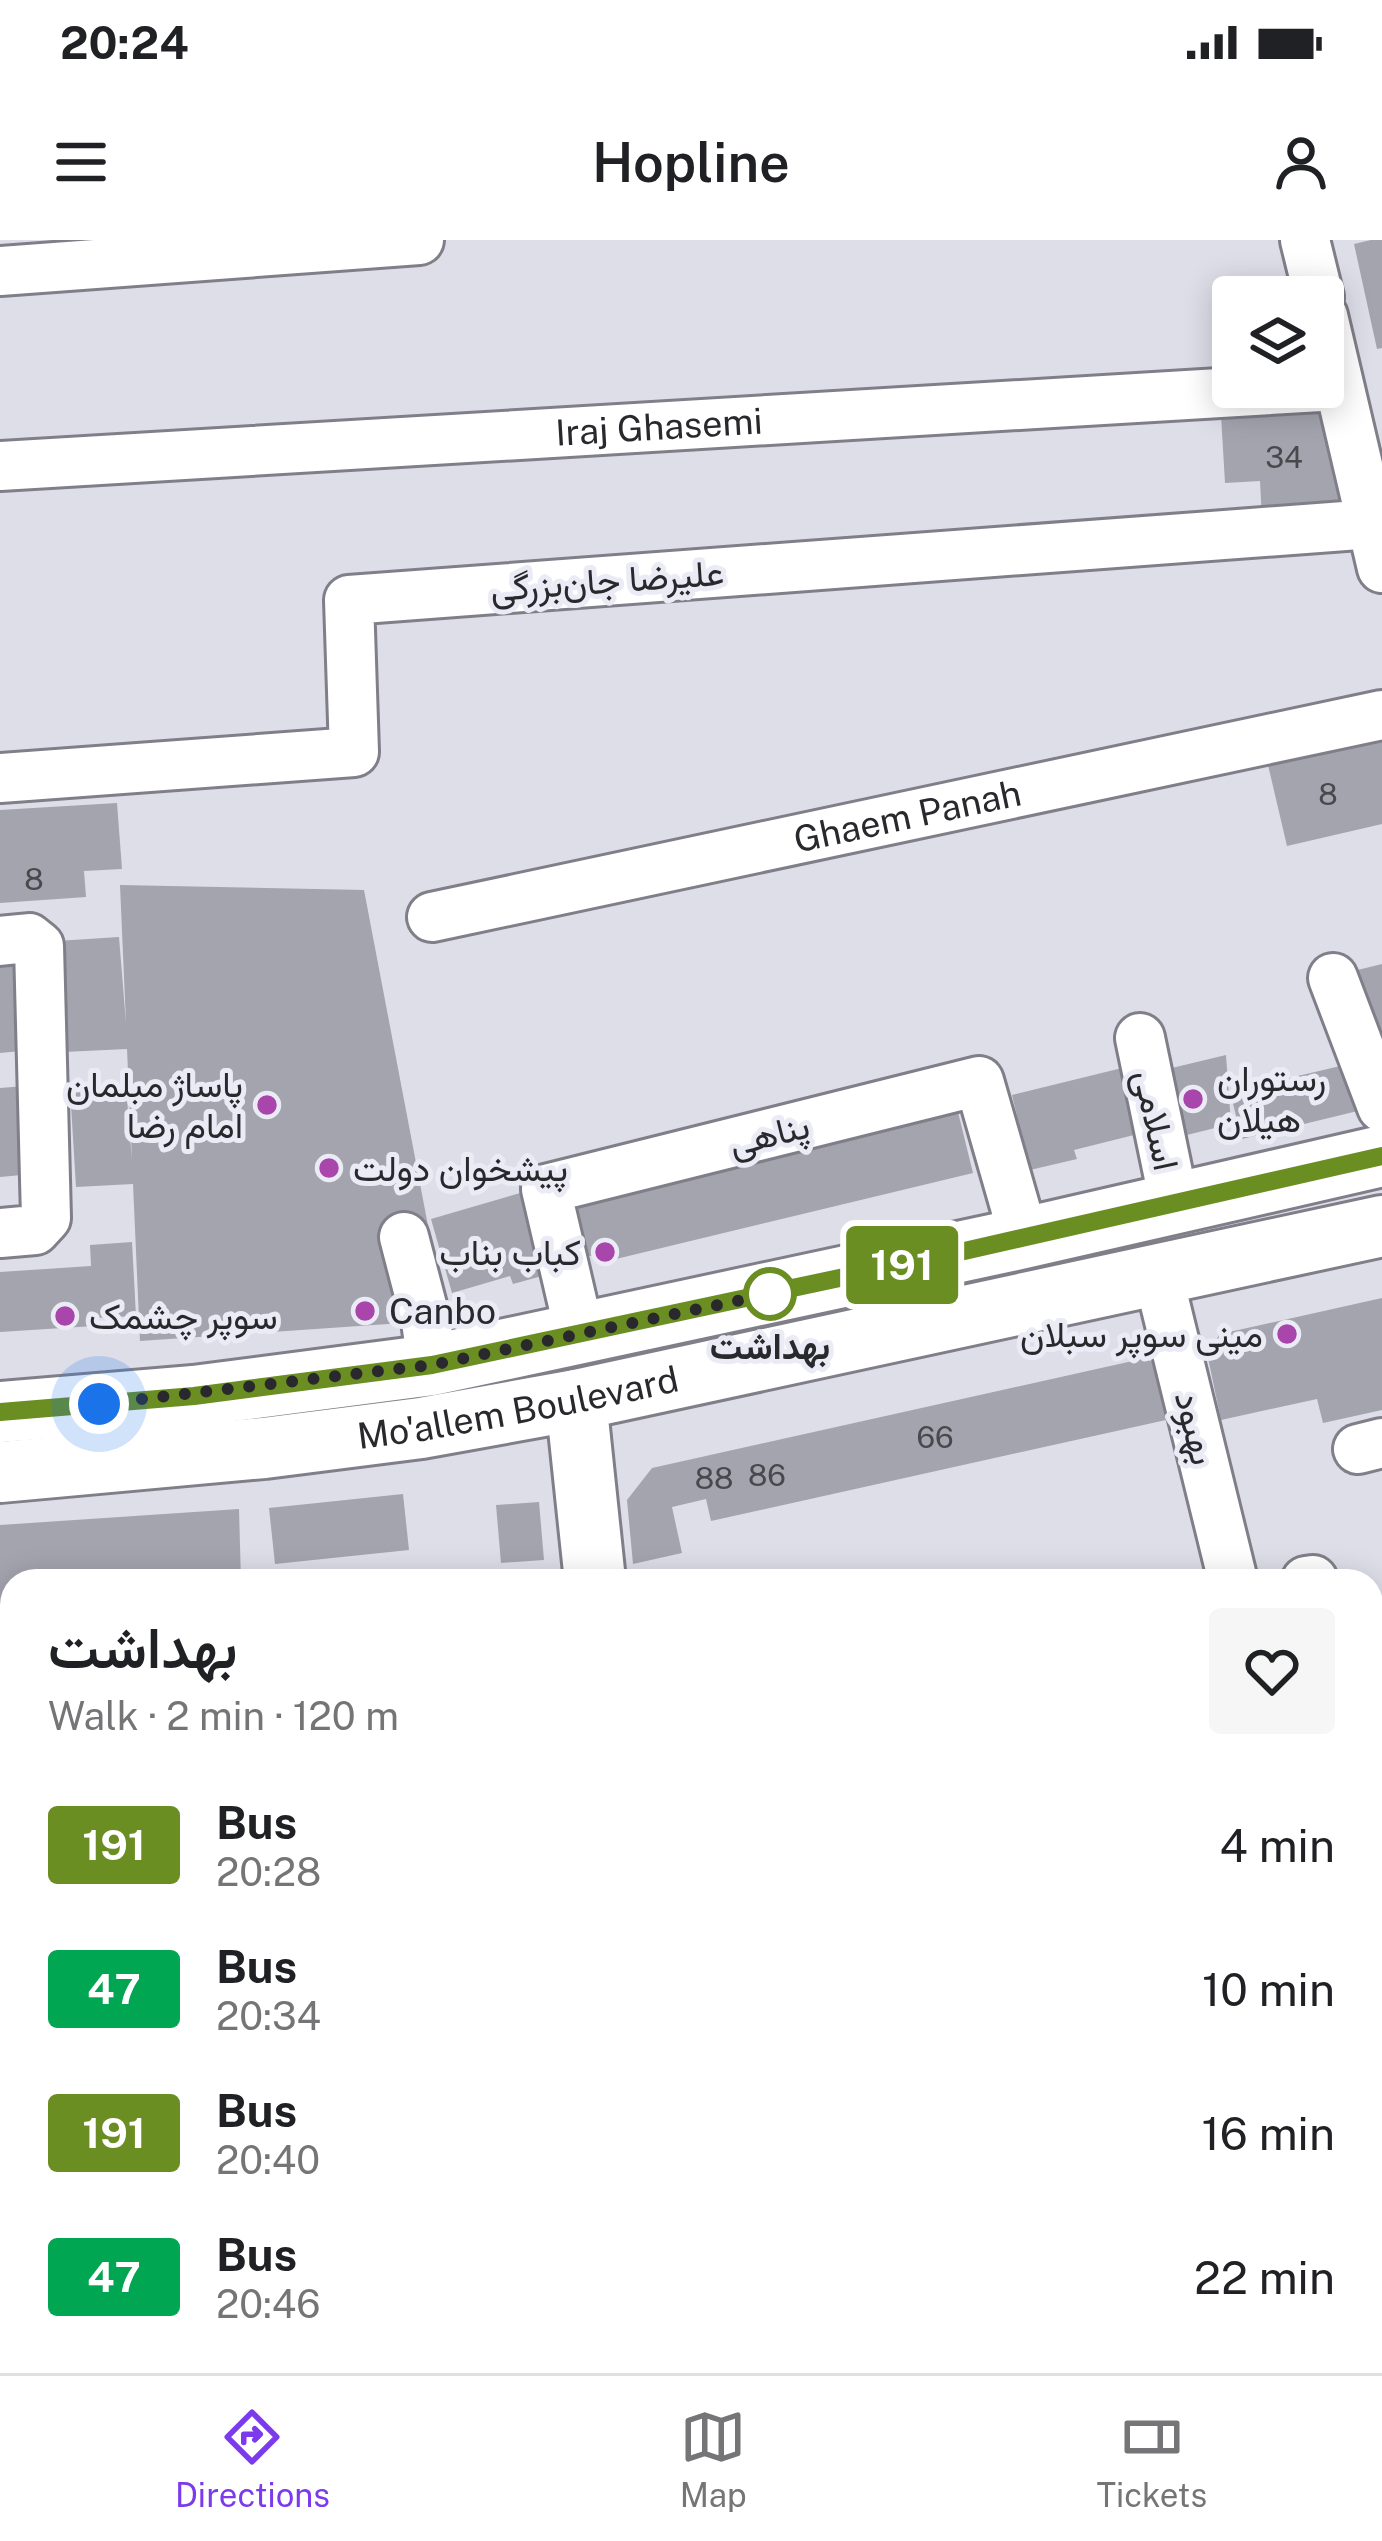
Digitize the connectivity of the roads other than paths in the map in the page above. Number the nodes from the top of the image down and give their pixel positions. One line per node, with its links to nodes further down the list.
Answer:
1 (419, 240): 3 (street)
2 (1306, 240): 4 (street)
3 (0, 271)
4 (1314, 276)
5 (1212, 392): 7 (street, Iraj Ghasemi)
6 (1344, 398): 8 (street)
7 (0, 466)
8 (1377, 546): 10 (street, علیرضا جان‌بزرگی)
9 (1382, 716): 11 (street, Ghaem Panah)
10 (0, 778)
11 (432, 917)
12 (0, 941): 19 (street)
13 (1333, 977): 15 (street)
14 (1140, 1038): 17 (street, اسلامی)
15 (1382, 1107)
16 (1382, 1156): 17 (main road, Mo'allem Boulevard)
17 (1174, 1202): 21 (main road, Mo'allem Boulevard)
18 (1382, 1226): 22 (main road, Mo'allem Boulevard)
19 (0, 1233)
20 (404, 1237): 24 (street)
21 (1024, 1238): 23 (main road, Mo'allem Boulevard); 23 (street, پناهی)
22 (1159, 1275): 25 (main road, Mo'allem Boulevard); 29 (street, بهبود)
23 (580, 1336): 24 (main road, Mo'allem Boulevard)
24 (432, 1365): 26 (main road, Mo'allem Boulevard)
25 (576, 1400): 27 (main road, Mo'allem Boulevard); 28 (main road)
26 (0, 1412)
27 (0, 1472)
28 (594, 1569)
29 (1229, 1569)

